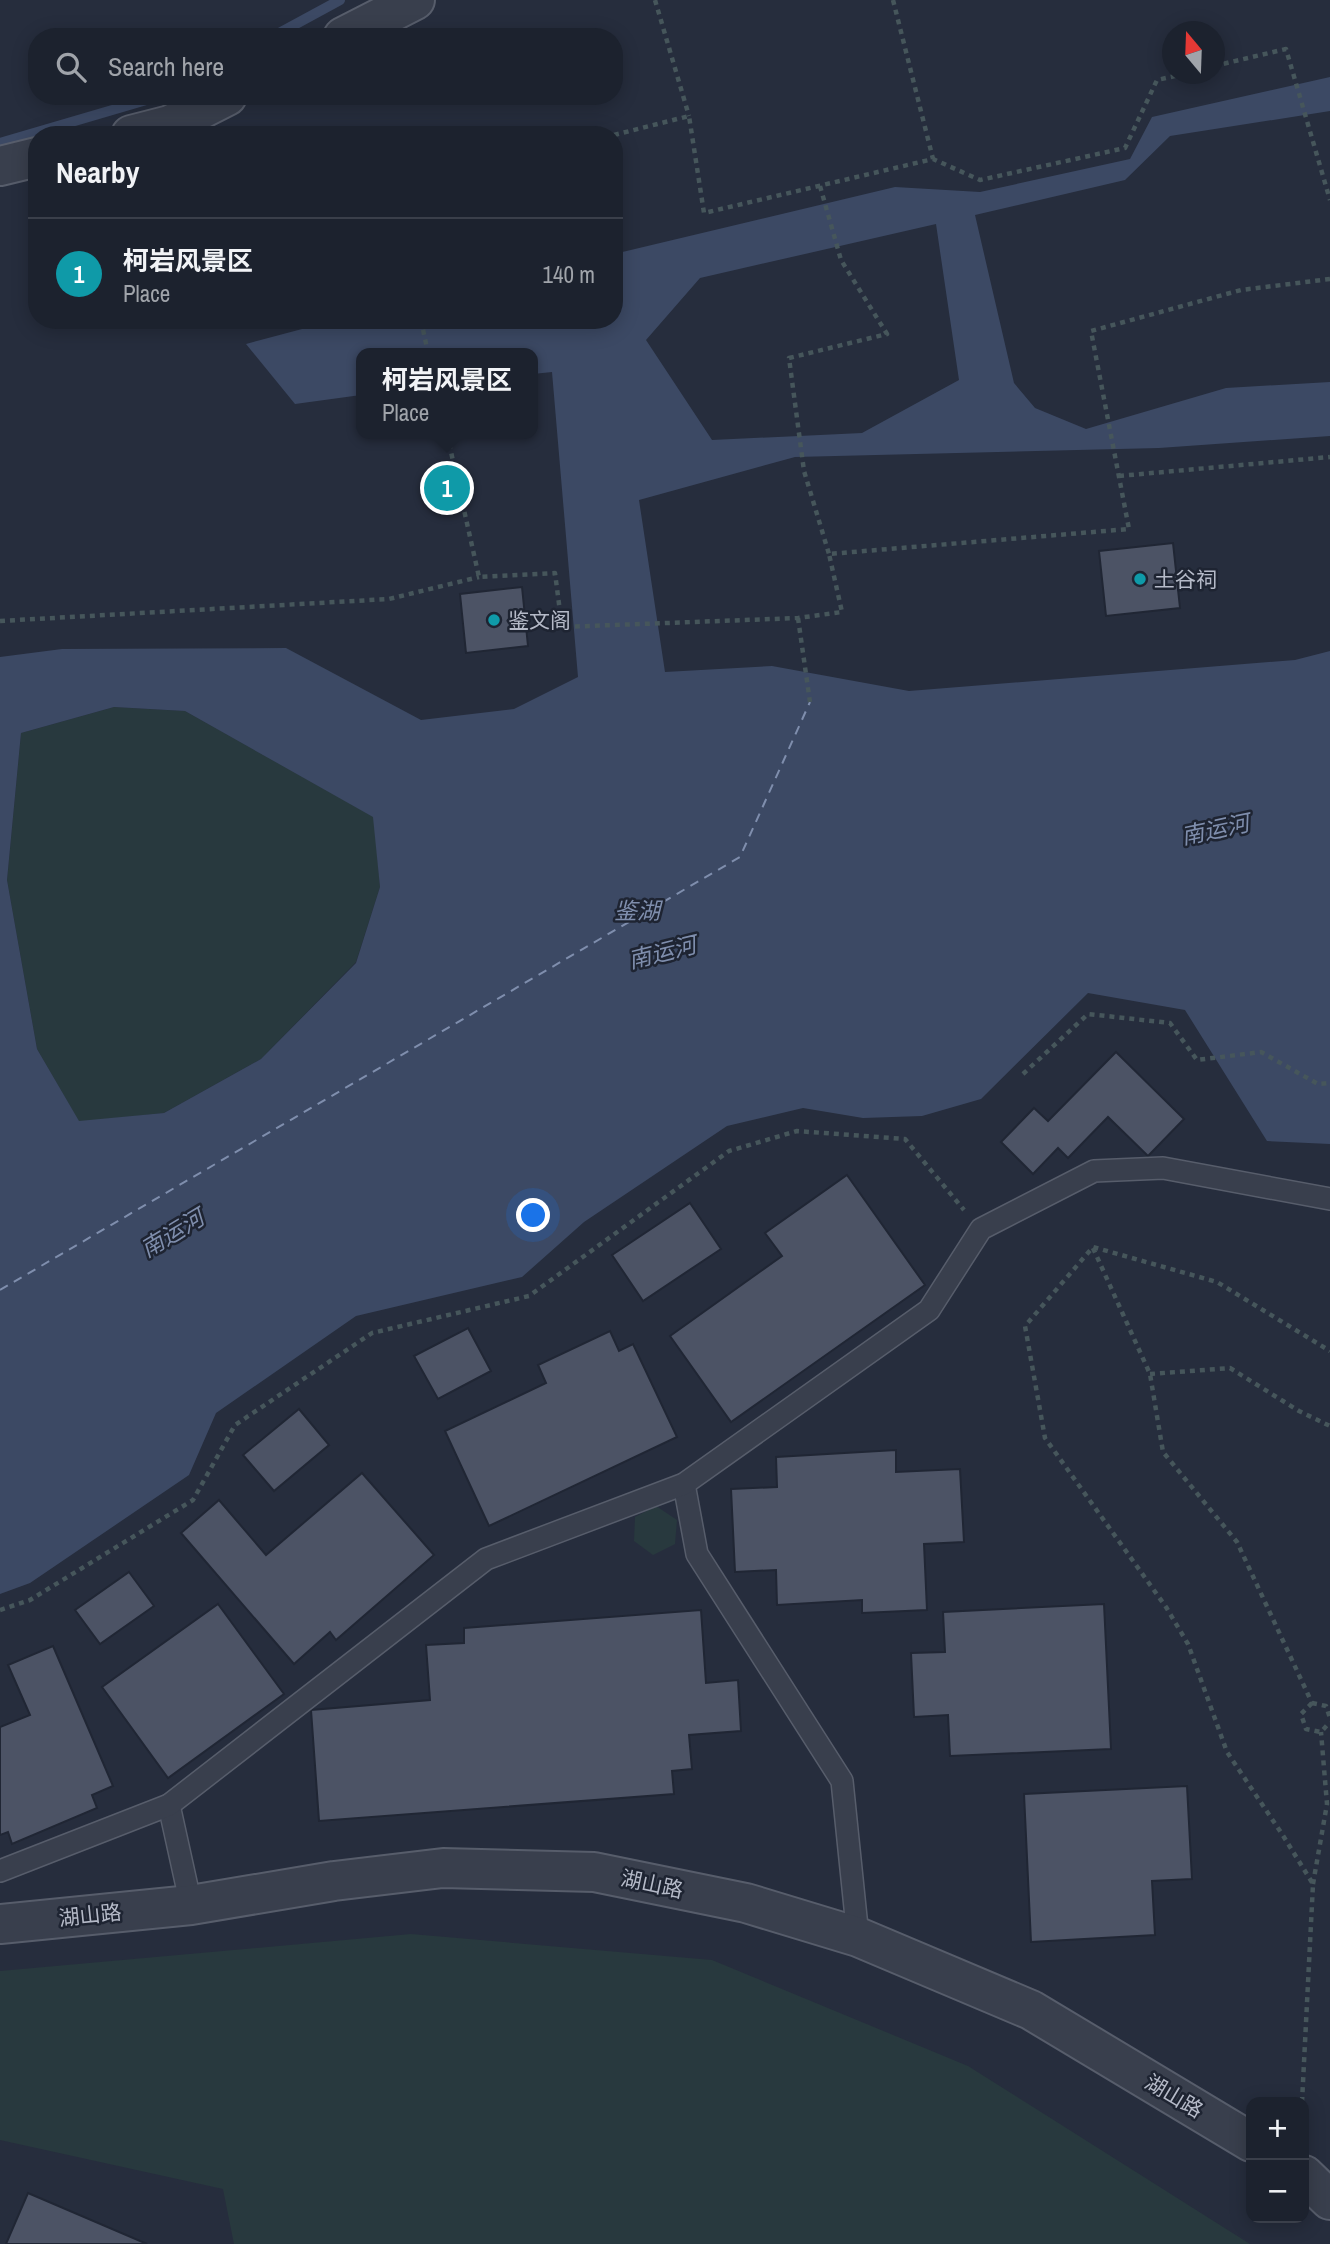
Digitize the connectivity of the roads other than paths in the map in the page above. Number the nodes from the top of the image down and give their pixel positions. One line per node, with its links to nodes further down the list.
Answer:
1 (415, 0): 2 (street)
2 (361, 28)
3 (209, 105): 4 (street)
4 (166, 126)
5 (28, 159): 6 (street)
6 (0, 166)
7 (1330, 1199): 8 (lane)
8 (684, 1484): 9 (lane); 13 (lane)
9 (169, 1805): 10 (lane); 11 (lane)
10 (0, 1871)
11 (191, 1905): 12 (street, 湖山路); 13 (street, 湖山路)
12 (0, 1924)
13 (858, 1937): 14 (street, 湖山路)
14 (1246, 2139)
15 (1309, 2180): 16 (street)
16 (1330, 2200)

